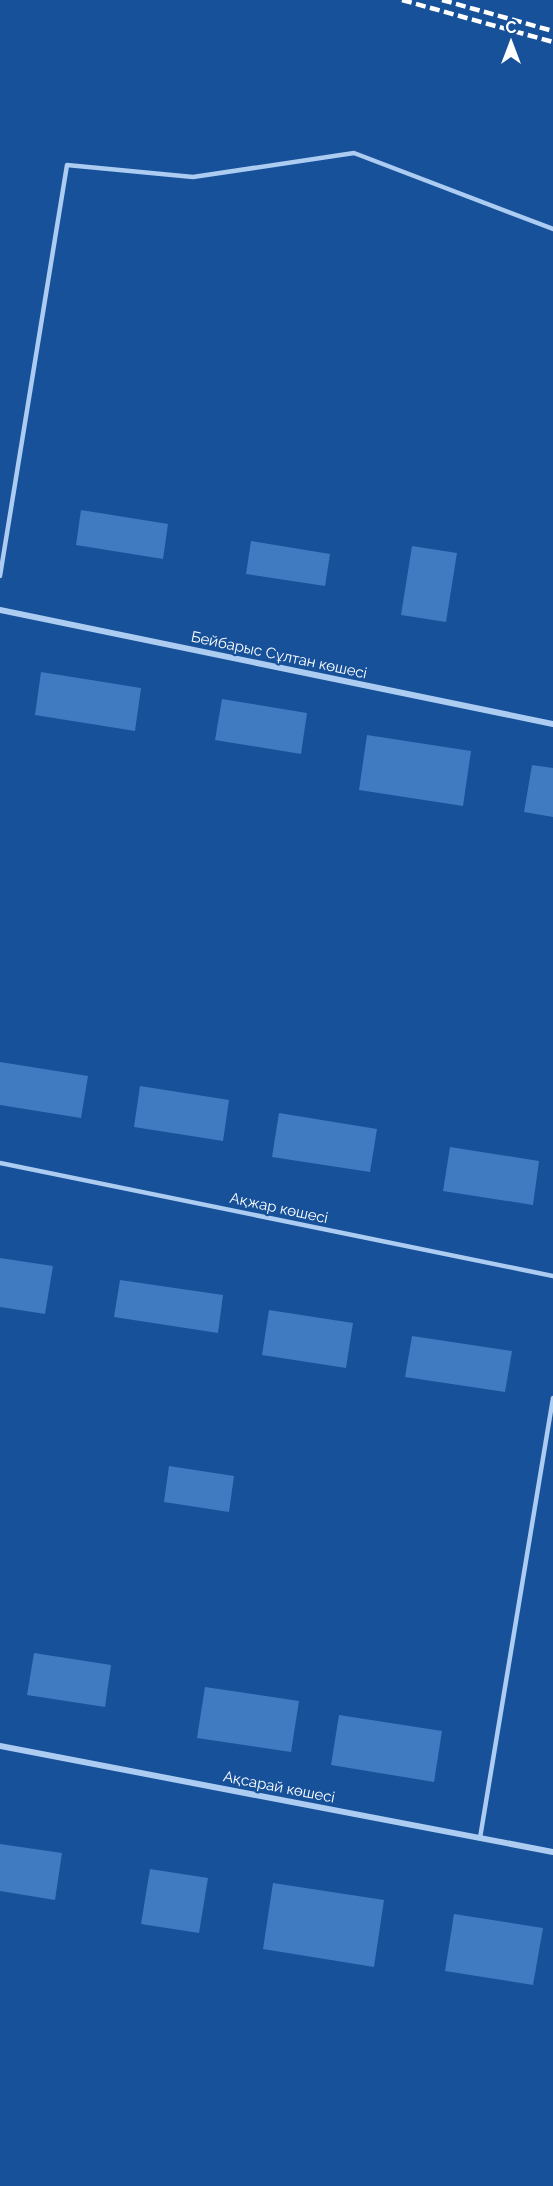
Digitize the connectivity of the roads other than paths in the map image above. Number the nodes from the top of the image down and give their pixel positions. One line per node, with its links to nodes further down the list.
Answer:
1 (553, 228): 2 (lane)
2 (0, 576)
3 (0, 610): 4 (street, Бейбарыс Сұлтан көшесі)
4 (553, 724)
5 (0, 1163): 6 (lane, Ақжар көшесі)
6 (553, 1276)
7 (553, 1398): 9 (lane)
8 (0, 1746): 9 (street, Ақсарай көшесі)
9 (480, 1838): 10 (street, Ақсарай көшесі)
10 (553, 1852)

